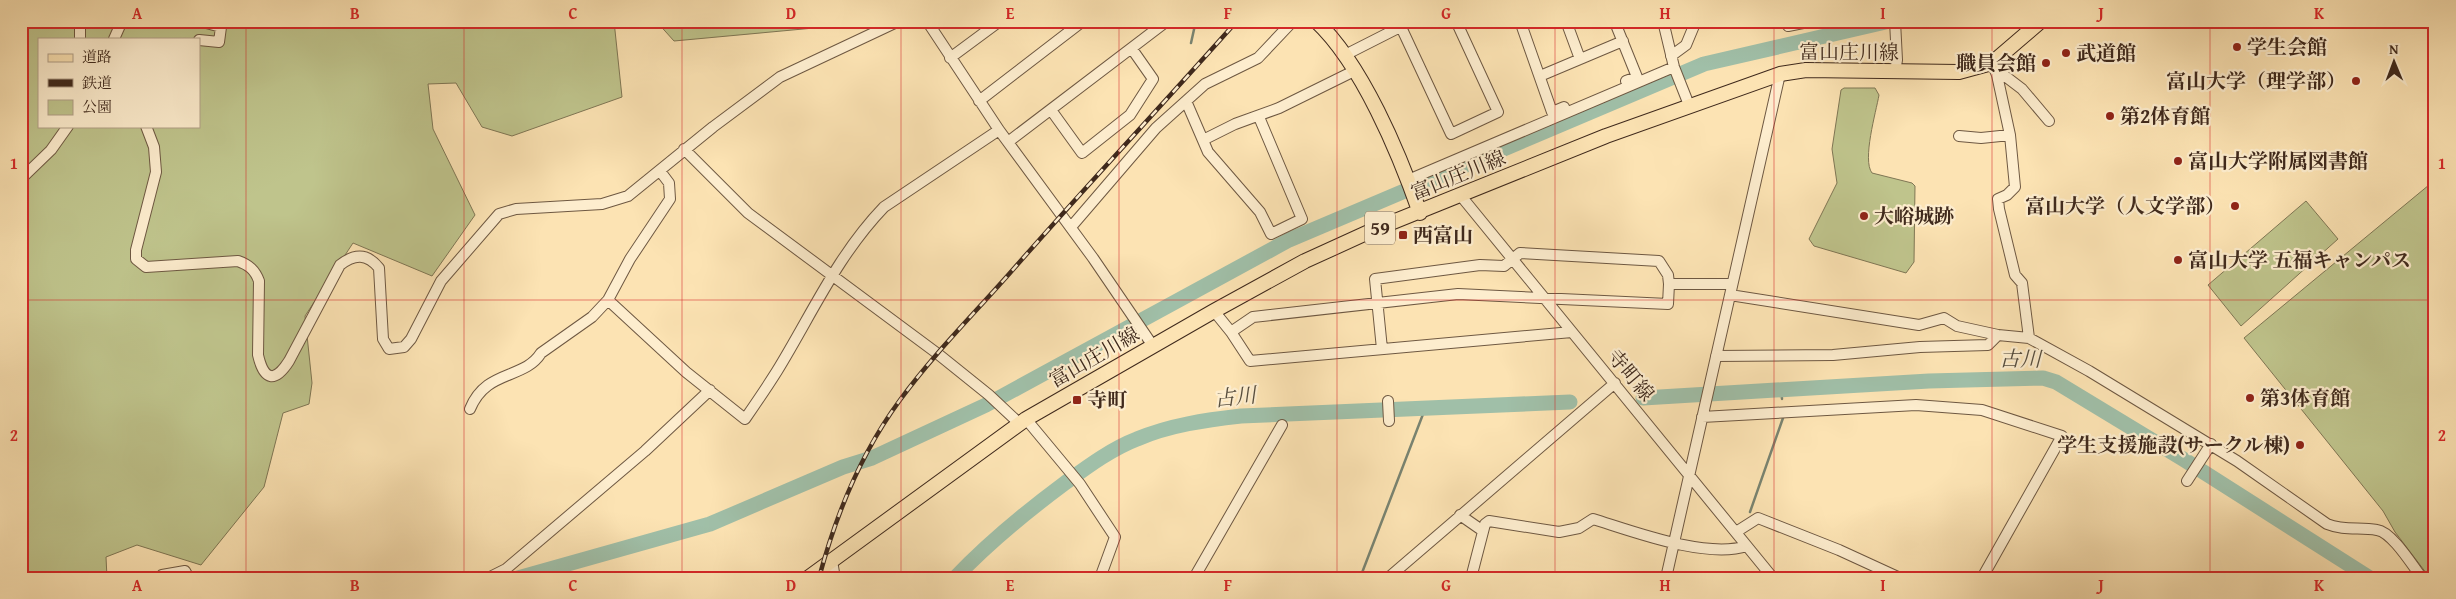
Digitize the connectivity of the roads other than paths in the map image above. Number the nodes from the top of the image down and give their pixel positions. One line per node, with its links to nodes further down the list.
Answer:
1 (80, 21): 23 (street)
2 (122, 21): 24 (street)
3 (199, 21): 25 (street)
4 (899, 21): 51 (street)
5 (928, 21): 30 (street)
6 (1083, 21): 38 (street)
7 (1167, 21): 27 (street)
8 (1293, 21): 39 (street)
9 (1316, 21): 28 (main road)
10 (1412, 21): 22 (street)
11 (1456, 21): 22 (street)
12 (1520, 21): 37 (street)
13 (1566, 21): 31 (street)
14 (1663, 21): 29 (street)
15 (1696, 21): 29 (street)
16 (1790, 21): 17 (street)
17 (1813, 21)
18 (2041, 21): 33 (main road, 富山庄川線 / 59)
19 (996, 22): 30 (street)
20 (1895, 24): 35 (street)
21 (1616, 25): 26 (street)
22 (1401, 27): 28 (street)
23 (80, 38)
24 (114, 38)
25 (200, 40)
26 (1623, 41): 31 (street); 37 (street)
27 (1132, 49): 41 (street); 41 (street)
28 (1345, 55): 34 (main road)
29 (1671, 56): 32 (street)
30 (950, 58): 38 (street)
31 (1580, 59): 37 (street)
32 (1674, 67): 40 (street); 54 (street)
33 (1994, 68): 35 (main road, 富山庄川線 / 59); 43 (street); 47 (street)
34 (1354, 70): 42 (street); 54 (main road)
35 (1895, 72): 36 (main road, 富山庄川線 / 59)
36 (1780, 74): 40 (main road, 富山庄川線 / 59); 61 (street)
37 (1540, 76)
38 (979, 101): 46 (street)
39 (1186, 101): 49 (street); 57 (street)
40 (1689, 105): 55 (main road, 富山庄川線 / 59)
41 (1051, 110): 50 (street)
42 (1259, 117): 49 (street); 49 (street)
43 (2049, 121)
44 (67, 128): 53 (street)
45 (147, 128): 52 (street)
46 (999, 130): 50 (street); 59 (street)
47 (2010, 135): 48 (street); 70 (street)
48 (1960, 136)
49 (1203, 140)
50 (1008, 142): 57 (street)
51 (684, 149): 52 (street); 59 (street)
52 (660, 171): 64 (street)
53 (21, 179)
54 (1408, 180): 56 (main road)
55 (1461, 196): 56 (main road, 富山庄川線 / 59); 58 (street, 寺町線)
56 (1420, 212): 66 (main road, 富山庄川線 / 59)
57 (1071, 227): 71 (street)
58 (1512, 259): 60 (street); 63 (street, 寺町線); 65 (street)
59 (833, 274): 75 (street); 80 (street)
60 (1669, 284): 61 (street); 63 (street)
61 (1732, 284): 62 (street)
62 (1730, 295): 69 (street); 73 (street)
63 (1544, 297): 65 (street); 68 (street, 寺町線)
64 (608, 300): 75 (street); 77 (street)
65 (1378, 302): 67 (street); 72 (street)
66 (1214, 311): 67 (street); 71 (main road, 富山庄川線 / 59)
67 (1232, 332): 72 (street)
68 (1572, 332): 72 (street); 74 (street, 寺町線)
69 (1998, 335): 70 (street); 73 (street)
70 (2029, 338): 82 (street)
71 (1153, 346): 80 (main road, 富山庄川線 / 59)
72 (1382, 349)
73 (1716, 356): 78 (street)
74 (1615, 384): 83 (street, 寺町線); 85 (street)
75 (710, 390): 93 (street)
76 (1388, 401): 79 (street)
77 (470, 409)
78 (1703, 413): 83 (street); 103 (street)
79 (1389, 421)
80 (1023, 422): 90 (main road, 富山庄川線 / 59); 96 (street)
81 (1282, 425): 97 (street)
82 (2209, 447): 84 (street); 104 (street)
83 (1690, 475): 87 (street, 寺町線); 88 (street)
84 (2190, 477)
85 (1460, 515): 86 (street); 98 (street)
86 (1483, 531): 88 (street); 99 (street)
87 (1736, 532): 89 (street, 寺町線); 102 (street)
88 (1673, 543): 89 (street); 100 (street)
89 (1747, 546): 101 (street, 寺町線)
90 (832, 561): 94 (main road, 富山庄川線 / 59); 95 (street)
91 (162, 575): 92 (street)
92 (189, 578)
93 (488, 578)
94 (808, 578)
95 (835, 578)
96 (1100, 578)
97 (1194, 578)
98 (1388, 578)
99 (1471, 578)
100 (1666, 578)
101 (1773, 578)
102 (1900, 578)
103 (1982, 578)
104 (2422, 578)

